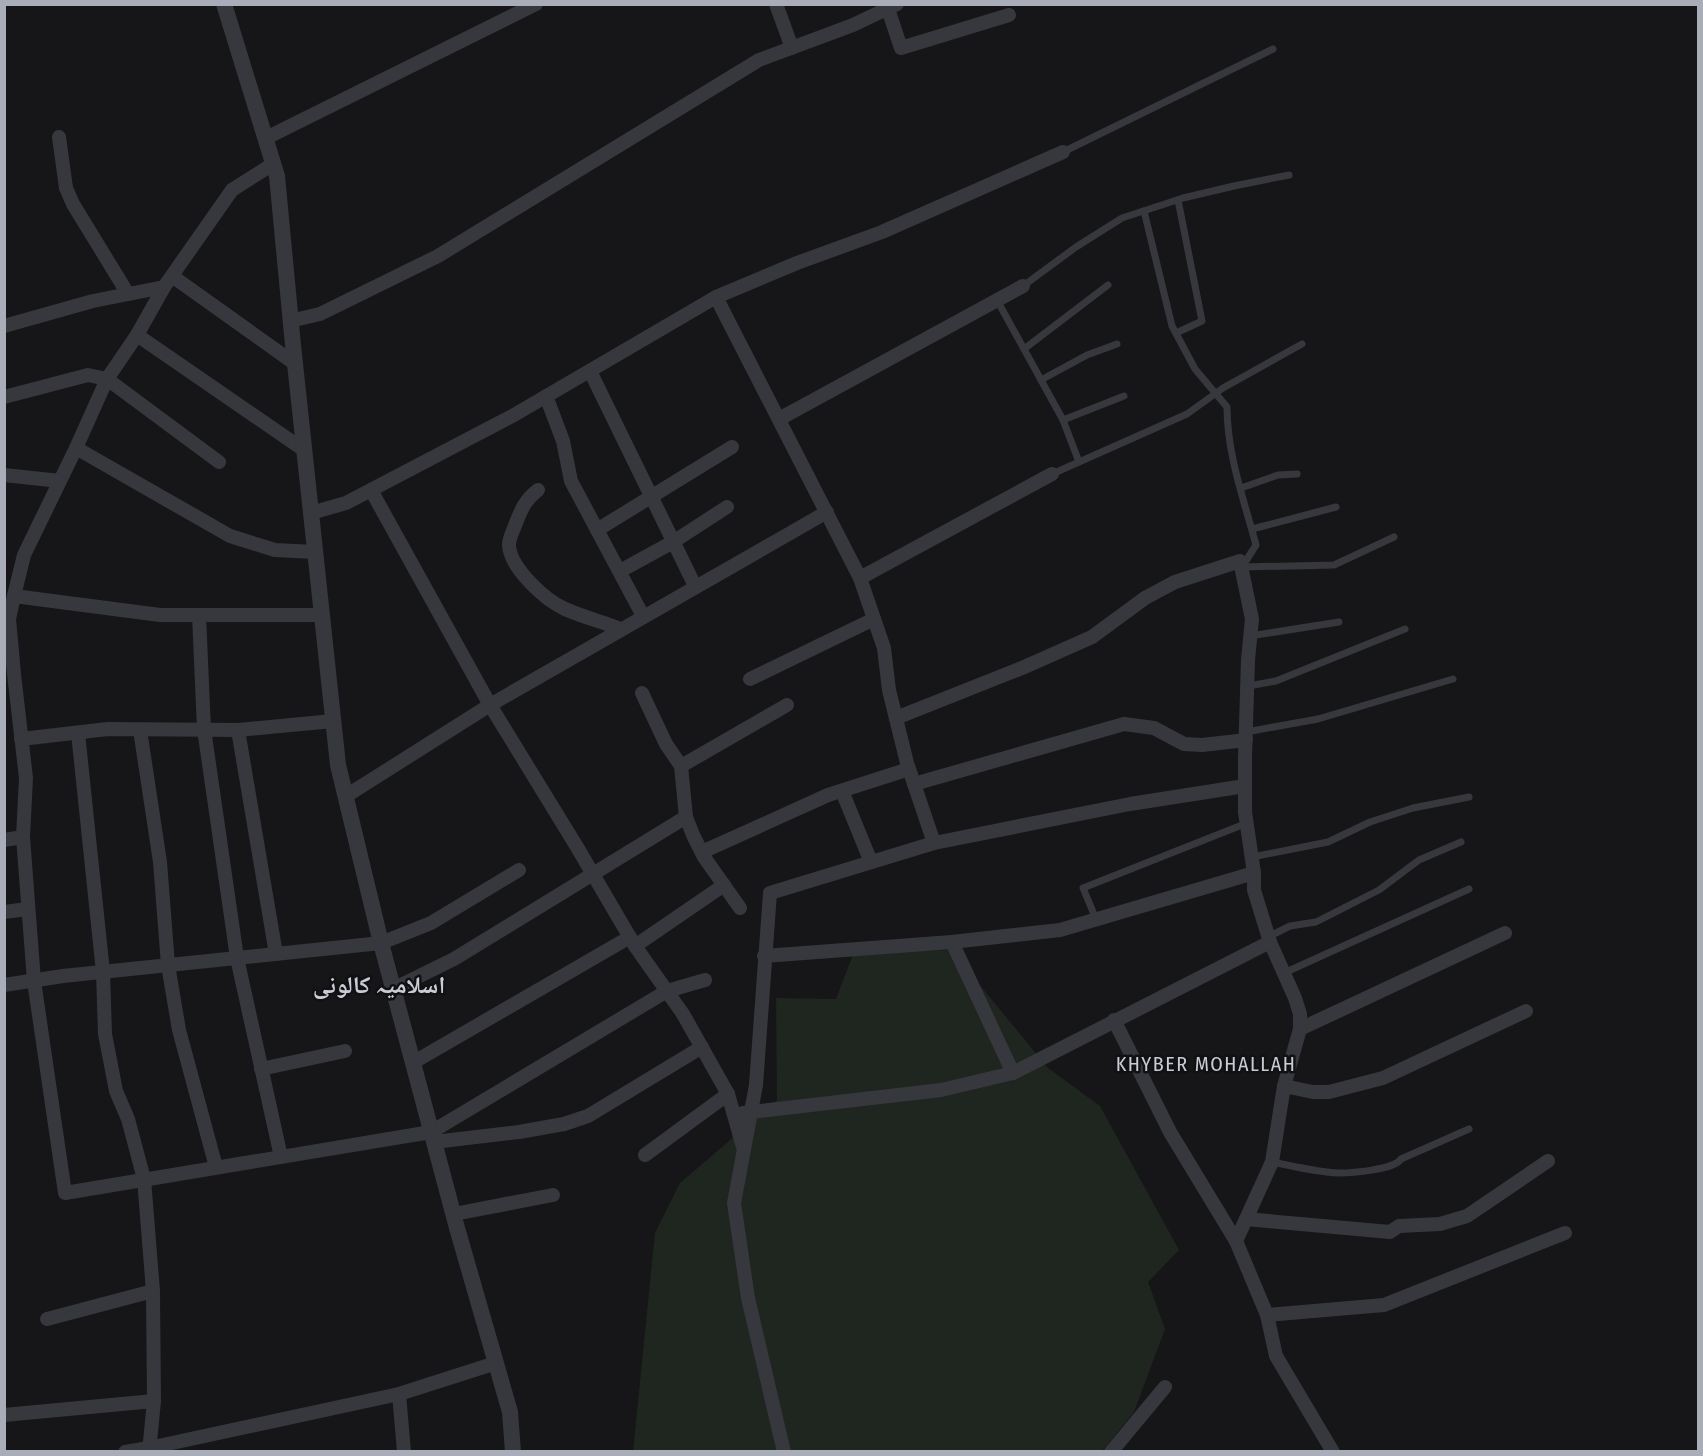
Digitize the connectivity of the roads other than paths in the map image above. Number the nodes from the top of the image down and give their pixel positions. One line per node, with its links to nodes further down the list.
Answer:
1 (224, 4): 9 (street)
2 (536, 4): 9 (street)
3 (776, 4): 6 (street)
4 (892, 7): 5 (street); 6 (street)
5 (1009, 15)
6 (792, 48): 21 (street)
7 (1273, 49): 10 (lane)
8 (59, 137): 18 (street)
9 (266, 138): 11 (street)
10 (1063, 152): 19 (street)
11 (273, 164): 15 (street); 21 (street)
12 (1289, 176): 13 (lane)
13 (1178, 200): 14 (lane); 23 (lane)
14 (1144, 211): 17 (lane); 23 (lane)
15 (168, 282): 18 (street); 24 (street); 28 (street)
16 (1108, 285): 27 (lane)
17 (1023, 286): 20 (street)
18 (128, 294): 22 (street)
19 (716, 297): 29 (street); 36 (street)
20 (997, 300): 27 (lane); 36 (street)
21 (290, 321): 28 (street)
22 (4, 326)
23 (1176, 333): 32 (lane)
24 (137, 335): 30 (street); 40 (street)
25 (1117, 344): 31 (lane)
26 (1302, 344): 32 (lane)
27 (1024, 349): 31 (lane)
28 (294, 363): 40 (street)
29 (590, 371): 33 (street); 50 (street)
30 (107, 379): 35 (street); 39 (street); 41 (street)
31 (1041, 380): 37 (lane)
32 (1215, 393): 42 (lane); 47 (lane)
33 (546, 396): 48 (street); 56 (street)
34 (1124, 396): 37 (lane)
35 (4, 397)
36 (779, 419): 53 (street)
37 (1063, 420): 42 (lane)
38 (732, 447): 50 (street)
39 (76, 448): 46 (street); 59 (street)
40 (304, 450): 54 (street)
41 (219, 462)
42 (1079, 462): 43 (lane)
43 (1052, 474): 62 (street)
44 (1297, 474): 47 (lane)
45 (4, 475): 46 (street)
46 (60, 481): 64 (street)
47 (1241, 488): 55 (lane)
48 (371, 490): 54 (street); 77 (street)
49 (538, 490): 70 (street)
50 (651, 497): 56 (street); 58 (street)
51 (727, 507): 58 (street)
52 (1336, 507): 55 (lane)
53 (827, 512): 62 (street); 63 (street)
54 (311, 513): 59 (street)
55 (1252, 529): 60 (lane)
56 (597, 530): 61 (street)
57 (1394, 537): 60 (lane)
58 (673, 542): 61 (street); 63 (street)
59 (315, 552): 66 (street)
60 (1242, 567): 72 (street); 80 (street)
61 (620, 571): 67 (street)
62 (860, 578): 68 (street)
63 (695, 586): 67 (street)
64 (10, 602): 65 (street); 79 (street)
65 (199, 615): 66 (street); 82 (street)
66 (322, 615): 81 (street)
67 (643, 616): 70 (street)
68 (874, 619): 73 (street); 80 (street)
69 (1339, 622): 72 (lane)
70 (621, 629): 77 (street)
71 (1405, 629): 75 (lane)
72 (1250, 636): 75 (street)
73 (750, 679)
74 (1453, 679): 86 (lane)
75 (1248, 687): 86 (street)
76 (642, 693): 88 (street)
77 (490, 705): 93 (street); 105 (street)
78 (787, 705): 88 (street)
79 (12, 717): 87 (street)
80 (896, 718): 89 (street)
81 (333, 721): 84 (street); 93 (street)
82 (204, 729): 83 (street); 84 (street); 120 (street)
83 (140, 730): 85 (street); 121 (street)
84 (238, 730): 118 (street)
85 (78, 733): 87 (street); 122 (street)
86 (1246, 736): 90 (street); 91 (street)
87 (21, 739): 97 (street)
88 (681, 766): 95 (street)
89 (909, 769): 90 (street); 92 (street)
90 (914, 784): 99 (street)
91 (1245, 786): 96 (street); 99 (street)
92 (842, 791): 101 (street); 103 (street)
93 (346, 796): 117 (street)
94 (1469, 797): 102 (lane)
95 (686, 817): 101 (street); 105 (street)
96 (1247, 823): 102 (street); 112 (lane)
97 (23, 837): 98 (street); 110 (street)
98 (4, 840)
99 (934, 843): 103 (street)
100 (1461, 843): 114 (lane)
101 (702, 852): 107 (street)
102 (1252, 857): 106 (street)
103 (871, 862): 119 (street)
104 (519, 870): 117 (street)
105 (593, 873): 115 (street); 127 (street)
106 (1254, 873): 112 (street); 114 (street)
107 (724, 885): 109 (street); 115 (street)
108 (1469, 889): 123 (lane)
109 (740, 908)
110 (28, 909): 111 (street); 125 (street)
111 (4, 912)
112 (1095, 919): 116 (street)
113 (1505, 933): 131 (street)
114 (1269, 940): 123 (street); 130 (street)
115 (633, 941): 128 (street); 134 (street)
116 (952, 942): 119 (street); 136 (street)
117 (381, 943): 118 (street); 127 (street)
118 (276, 954): 120 (street)
119 (764, 956): 139 (street)
120 (237, 958): 121 (street); 135 (street)
121 (168, 965): 122 (street); 148 (street)
122 (103, 972): 125 (street); 149 (street)
123 (1284, 973): 131 (street)
124 (705, 980): 128 (street)
125 (34, 981): 126 (street); 149 (street)
126 (4, 985)
127 (393, 989): 134 (street)
128 (667, 991): 132 (street); 142 (street)
129 (1526, 1011): 137 (street)
130 (1114, 1020): 136 (street); 154 (street)
131 (1300, 1029): 137 (street)
132 (702, 1047): 138 (street); 142 (street)
133 (345, 1051): 135 (street)
134 (414, 1062): 142 (street)
135 (261, 1069): 145 (street)
136 (1013, 1073): 139 (street)
137 (1284, 1086): 147 (street)
138 (728, 1094): 140 (street); 144 (street)
139 (751, 1112): 140 (street); 143 (street)
140 (734, 1114): 143 (street)
141 (1469, 1129): 147 (lane)
142 (433, 1137): 145 (street); 151 (street)
143 (743, 1149): 167 (street)
144 (645, 1155)
145 (281, 1157): 148 (street)
146 (1548, 1161): 152 (street)
147 (1272, 1162): 152 (street)
148 (216, 1167): 149 (street)
149 (144, 1179): 155 (street)
150 (553, 1195): 151 (street)
151 (454, 1214): 158 (street)
152 (1246, 1220): 154 (street)
153 (1565, 1233): 156 (street)
154 (1236, 1240): 156 (street)
155 (153, 1291): 157 (street); 161 (street)
156 (1267, 1315): 169 (street)
157 (47, 1319)
158 (496, 1363): 160 (street); 166 (street)
159 (1165, 1387): 168 (street)
160 (399, 1394): 163 (street); 165 (street)
161 (154, 1401): 162 (street); 163 (street)
162 (4, 1415)
163 (149, 1450): 164 (street)
164 (125, 1452)
165 (404, 1452)
166 (513, 1452)
167 (784, 1452)
168 (1111, 1452)
169 (1333, 1452)

